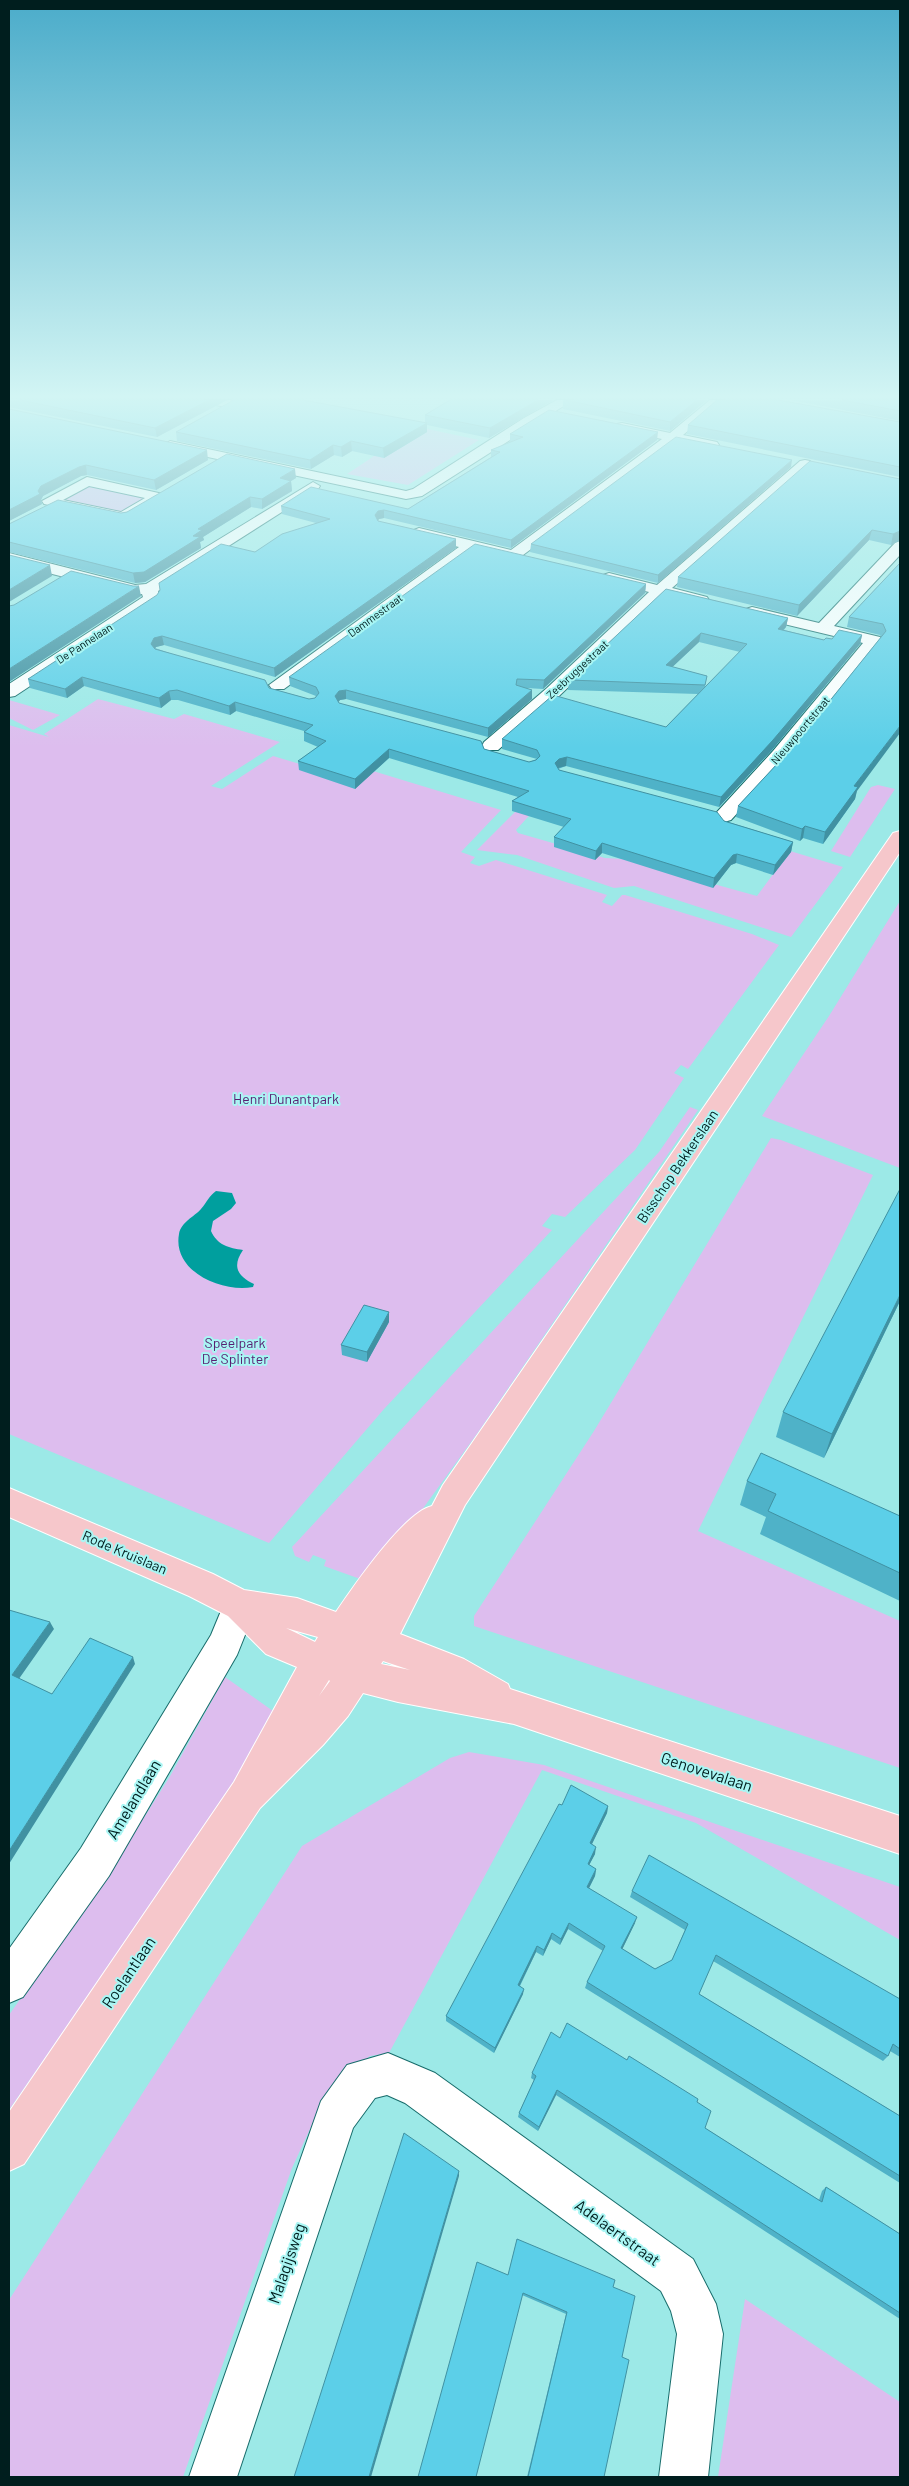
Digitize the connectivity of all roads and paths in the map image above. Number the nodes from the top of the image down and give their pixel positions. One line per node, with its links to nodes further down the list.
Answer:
1 (265, 516): 13 (street)
2 (567, 516): 7 (street)
3 (749, 516): 14 (street, Zeebruggestraat)
4 (401, 528): 5 (street)
5 (472, 545): 7 (street); 19 (street, Dammestraat)
6 (900, 546): 17 (street)
7 (514, 555): 9 (street)
8 (9, 558): 10 (street)
9 (532, 559)
10 (70, 574): 12 (street); 13 (street)
11 (597, 575): 14 (street)
12 (55, 583)
13 (150, 589): 20 (street, De Pannelaan)
14 (661, 590): 15 (street); 23 (street, Zeebruggestraat)
15 (715, 603)
16 (733, 607): 17 (street)
17 (822, 629): 25 (street, Nieuwpoortstraat)
18 (259, 680): 19 (street)
19 (278, 685): 21 (street)
20 (9, 692)
21 (293, 696)
22 (472, 741): 23 (street)
23 (491, 746): 24 (street)
24 (509, 758)
25 (723, 818)
26 (900, 837): 27 (main road, Bisschop Bekkerslaan)
27 (454, 1495): 30 (main road, Bisschop Bekkerslaan); 31 (main road, Bisschop Bekkerslaan)
28 (9, 1502): 29 (main road, Rode Kruislaan)
29 (240, 1605): 30 (main road, Rode Kruislaan); 32 (main road, Rode Kruislaan); 37 (street, Amelandlaan)
30 (342, 1630): 31 (main road, Rode Kruislaan); 32 (main road, Bisschop Bekkerslaan)
31 (376, 1642): 33 (main road, Bisschop Bekkerslaan); 34 (main road, Genovevalaan)
32 (322, 1660): 33 (main road, Rode Kruislaan); 35 (main road, Roelantlaan)
33 (355, 1674): 34 (main road, Genovevalaan); 35 (main road, Roelantlaan)
34 (514, 1707): 36 (main road, Genovevalaan)
35 (247, 1795): 39 (main road, Roelantlaan)
36 (900, 1836)
37 (9, 1983)
38 (388, 2074): 40 (street, Malagijsweg); 41 (street, Adelaertstraat)
39 (9, 2148)
40 (213, 2477)
41 (684, 2477)

